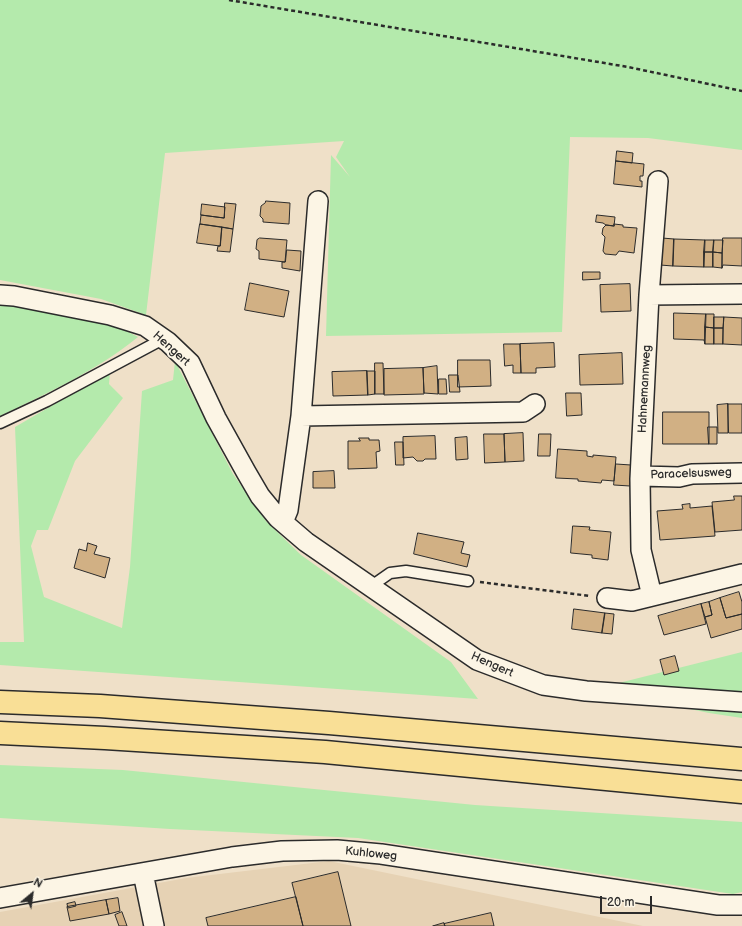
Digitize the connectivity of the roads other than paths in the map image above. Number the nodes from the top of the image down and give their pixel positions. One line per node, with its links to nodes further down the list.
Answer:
1 (658, 181): 5 (street, Hahnemannweg)
2 (318, 201): 8 (street)
3 (742, 294): 5 (street)
4 (0, 295): 6 (street, Hengert)
5 (649, 295): 11 (street, Hahnemannweg)
6 (163, 339): 9 (lane); 12 (street, Hengert)
7 (534, 404): 8 (street)
8 (302, 416): 12 (street)
9 (0, 423)
10 (742, 473): 11 (street, Paracelsusweg)
11 (641, 476): 16 (street, Hahnemannweg)
12 (283, 522): 15 (street, Hengert)
13 (742, 574): 16 (street)
14 (468, 581): 15 (lane)
15 (370, 587): 19 (street, Hengert)
16 (652, 596): 17 (street)
17 (607, 598)
18 (0, 702): 21 (highway)
19 (742, 702)
20 (0, 733): 22 (highway)
21 (742, 759)
22 (742, 792)
23 (143, 873): 24 (street, Kuhloweg); 25 (street, Kuhloweg); 26 (street)
24 (0, 898)
25 (742, 905)
26 (154, 926)

